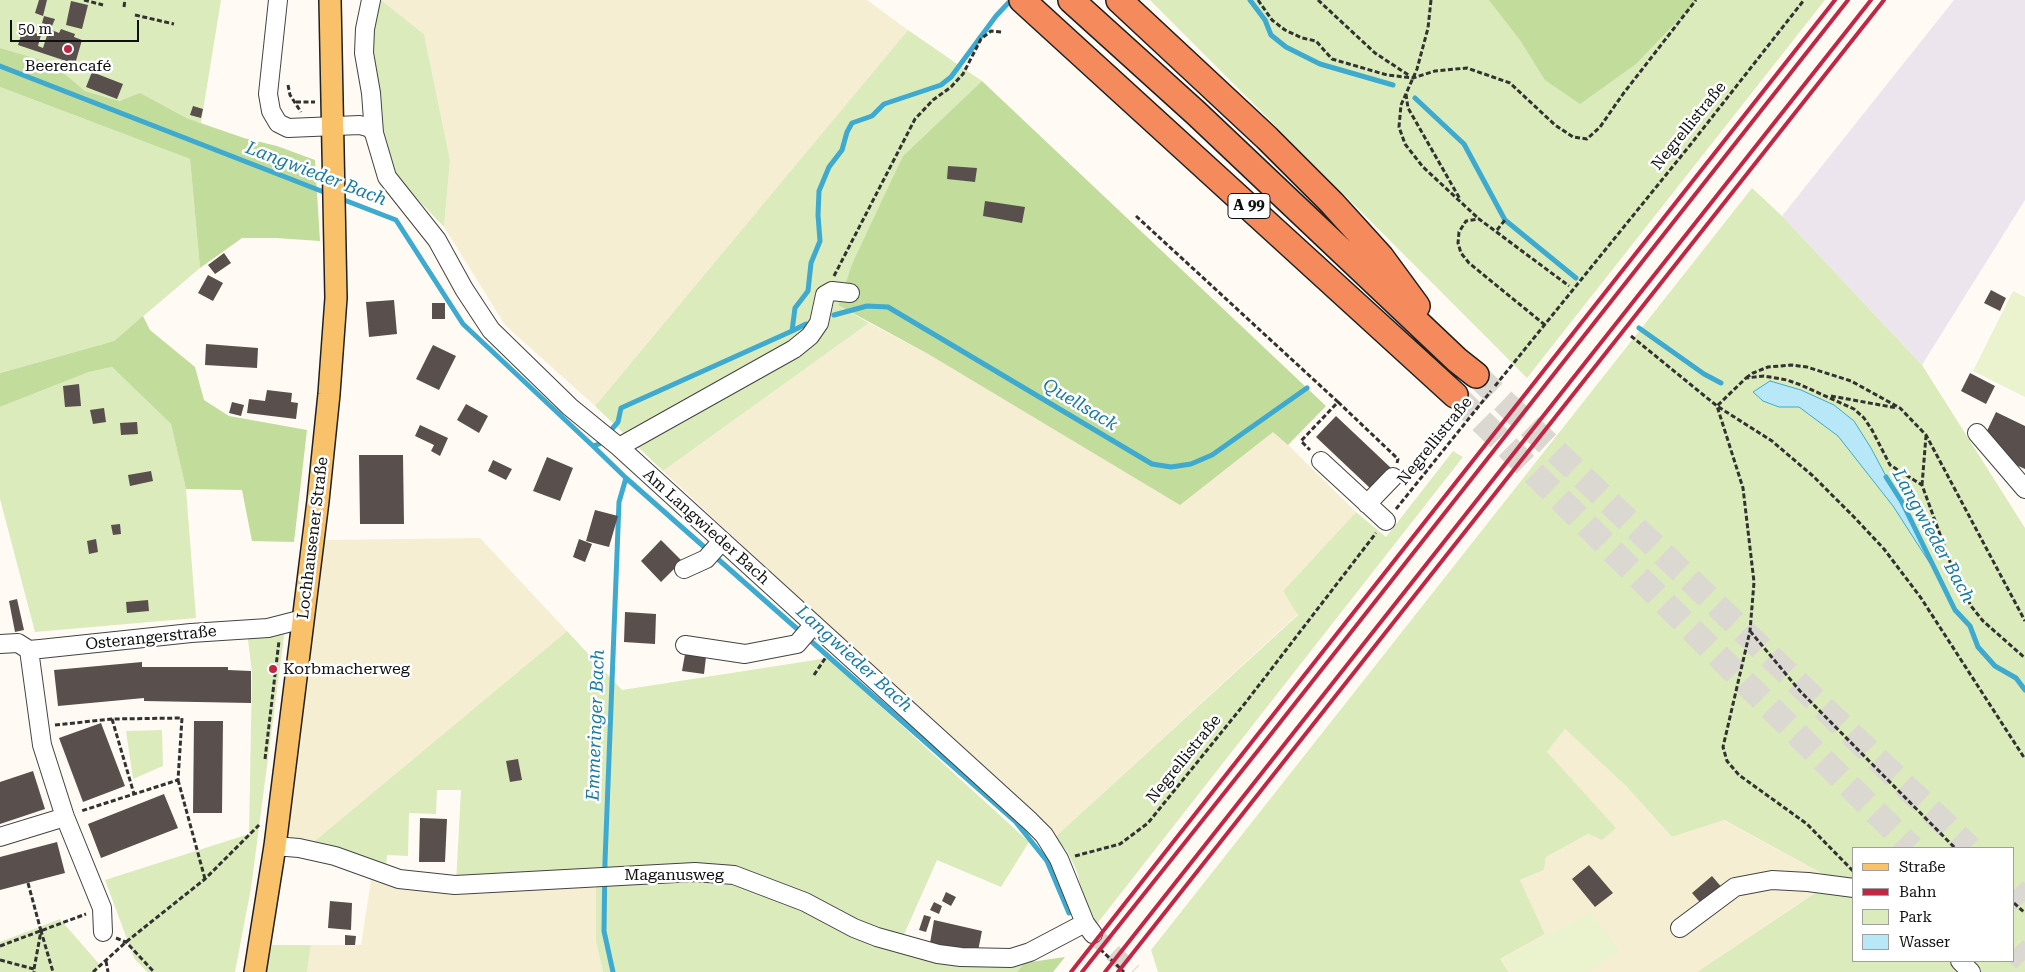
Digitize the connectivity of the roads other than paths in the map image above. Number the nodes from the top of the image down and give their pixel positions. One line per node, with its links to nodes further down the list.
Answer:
1 (278, 0): 9 (street)
2 (330, 0): 8 (main road, Lochhausener Straße)
3 (338, 0): 8 (main road, Lochhausener Straße)
4 (371, 0): 10 (street, Am Langwieder Bach)
5 (1022, 0): 12 (highway, A 99)
6 (1071, 0): 7 (highway, A 99)
7 (1119, 0)
8 (332, 102): 9 (main road, Lochhausener Straße)
9 (332, 126): 10 (street); 22 (main road, Lochhausener Straße)
10 (374, 133): 14 (street, Am Langwieder Bach)
11 (850, 293): 14 (street)
12 (1455, 395)
13 (1977, 432): 17 (street)
14 (610, 440): 20 (street, Am Langwieder Bach)
15 (1321, 461): 18 (street)
16 (1393, 477): 18 (street)
17 (2025, 489)
18 (1367, 504): 19 (street)
19 (1386, 521)
20 (716, 548): 21 (street); 23 (street, Am Langwieder Bach)
21 (684, 569)
22 (303, 619): 26 (street, Osterangerstraße); 29 (main road, Lochhausener Straße)
23 (807, 632): 25 (street); 33 (street, Am Langwieder Bach)
24 (0, 644): 26 (street, Osterangerstraße)
25 (685, 645)
26 (29, 650): 27 (street)
27 (65, 817): 28 (street); 32 (street)
28 (0, 837)
29 (276, 846): 33 (street, Maganusweg); 35 (main road, Lochhausener Straße)
30 (1852, 888): 31 (street)
31 (1680, 928)
32 (102, 932)
33 (1092, 934)
34 (1961, 962): 36 (street)
35 (255, 972)
36 (1971, 972)

